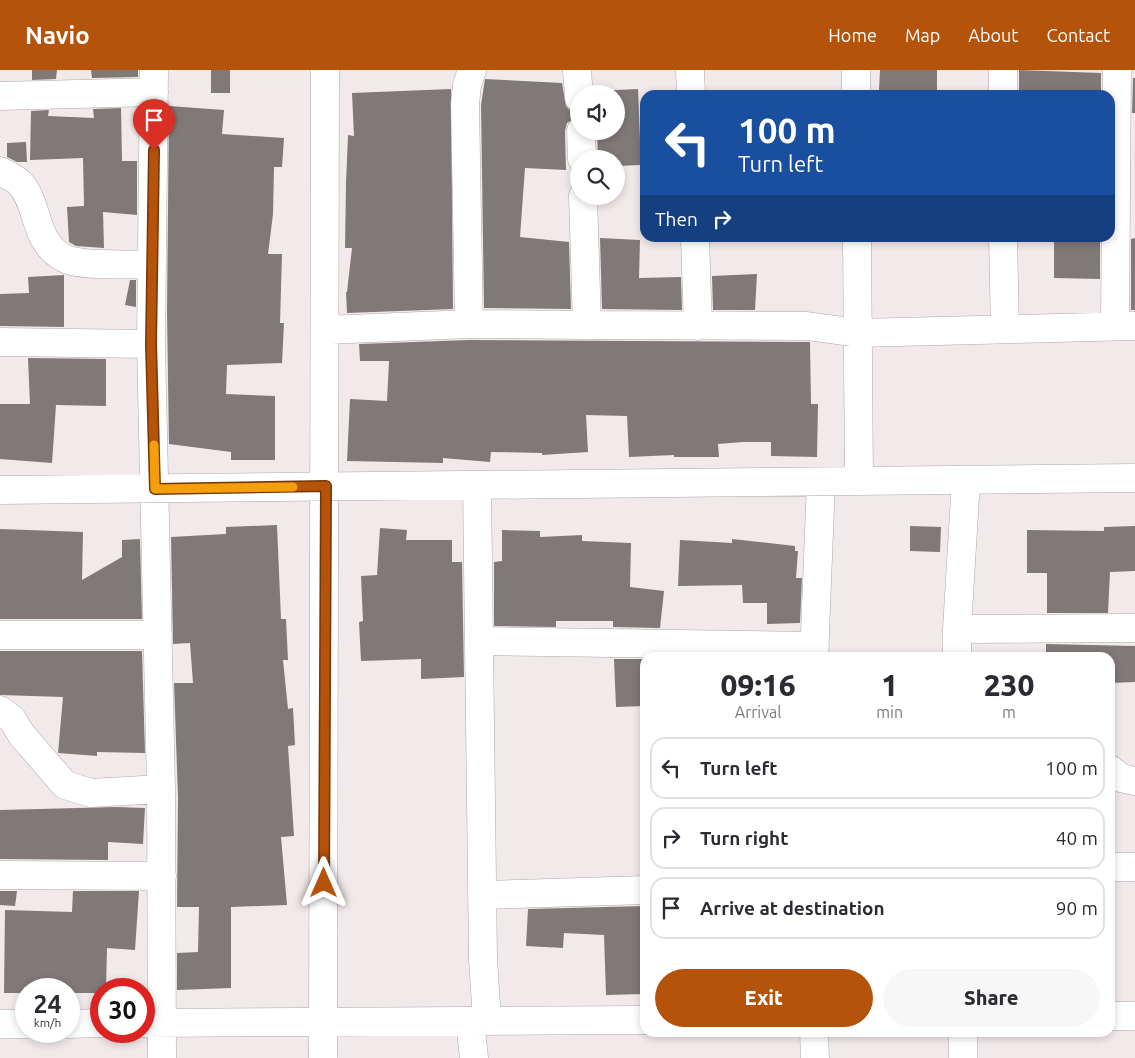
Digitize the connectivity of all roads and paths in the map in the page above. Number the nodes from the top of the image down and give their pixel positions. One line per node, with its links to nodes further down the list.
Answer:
1 (325, 70): 25 (street)
2 (472, 70): 20 (street)
3 (577, 70): 9 (street)
4 (690, 70): 10 (street)
5 (856, 70): 11 (street)
6 (1002, 70): 12 (street)
7 (1117, 70): 23 (street)
8 (154, 81): 13 (street); 19 (street)
9 (578, 85)
10 (690, 90)
11 (856, 90)
12 (1003, 90)
13 (0, 96)
14 (0, 170): 19 (street)
15 (583, 205): 21 (street)
16 (695, 242): 22 (street)
17 (857, 242): 26 (street)
18 (1003, 242): 24 (street)
19 (152, 264): 28 (street)
20 (469, 324): 21 (street); 25 (street)
21 (587, 325): 22 (street)
22 (698, 326): 26 (street)
23 (1125, 326): 24 (street)
24 (1005, 329): 26 (street)
25 (325, 330): 34 (street)
26 (858, 333): 31 (street)
27 (0, 342): 28 (street)
28 (151, 344): 35 (street)
29 (1135, 478): 30 (street)
30 (966, 480): 31 (street); 38 (street)
31 (859, 481): 32 (street)
32 (821, 482): 33 (street); 42 (street)
33 (477, 485): 34 (street); 41 (street)
34 (326, 486): 35 (street); 57 (street)
35 (155, 489): 36 (street); 40 (street)
36 (0, 490)
37 (1135, 628): 38 (street)
38 (957, 629): 43 (street)
39 (0, 635): 40 (street)
40 (158, 635): 47 (street)
41 (479, 641): 42 (street); 53 (street)
42 (815, 652)
43 (957, 652)
44 (0, 710): 47 (street)
45 (1115, 773): 46 (street)
46 (1135, 781)
47 (161, 789): 51 (street)
48 (1115, 867): 49 (street)
49 (1135, 867)
50 (0, 875): 51 (street)
51 (162, 876): 54 (street)
52 (640, 890): 53 (street)
53 (482, 895): 56 (street)
54 (155, 990)
55 (640, 1020): 56 (street)
56 (479, 1021): 57 (street); 66 (street)
57 (323, 1022): 58 (street); 65 (street)
58 (155, 1023)
59 (0, 1024): 60 (street)
60 (15, 1024)
61 (155, 1031): 64 (street)
62 (814, 1037): 67 (street)
63 (963, 1037): 68 (street)
64 (162, 1058)
65 (323, 1058)
66 (474, 1058)
67 (814, 1058)
68 (963, 1058)

